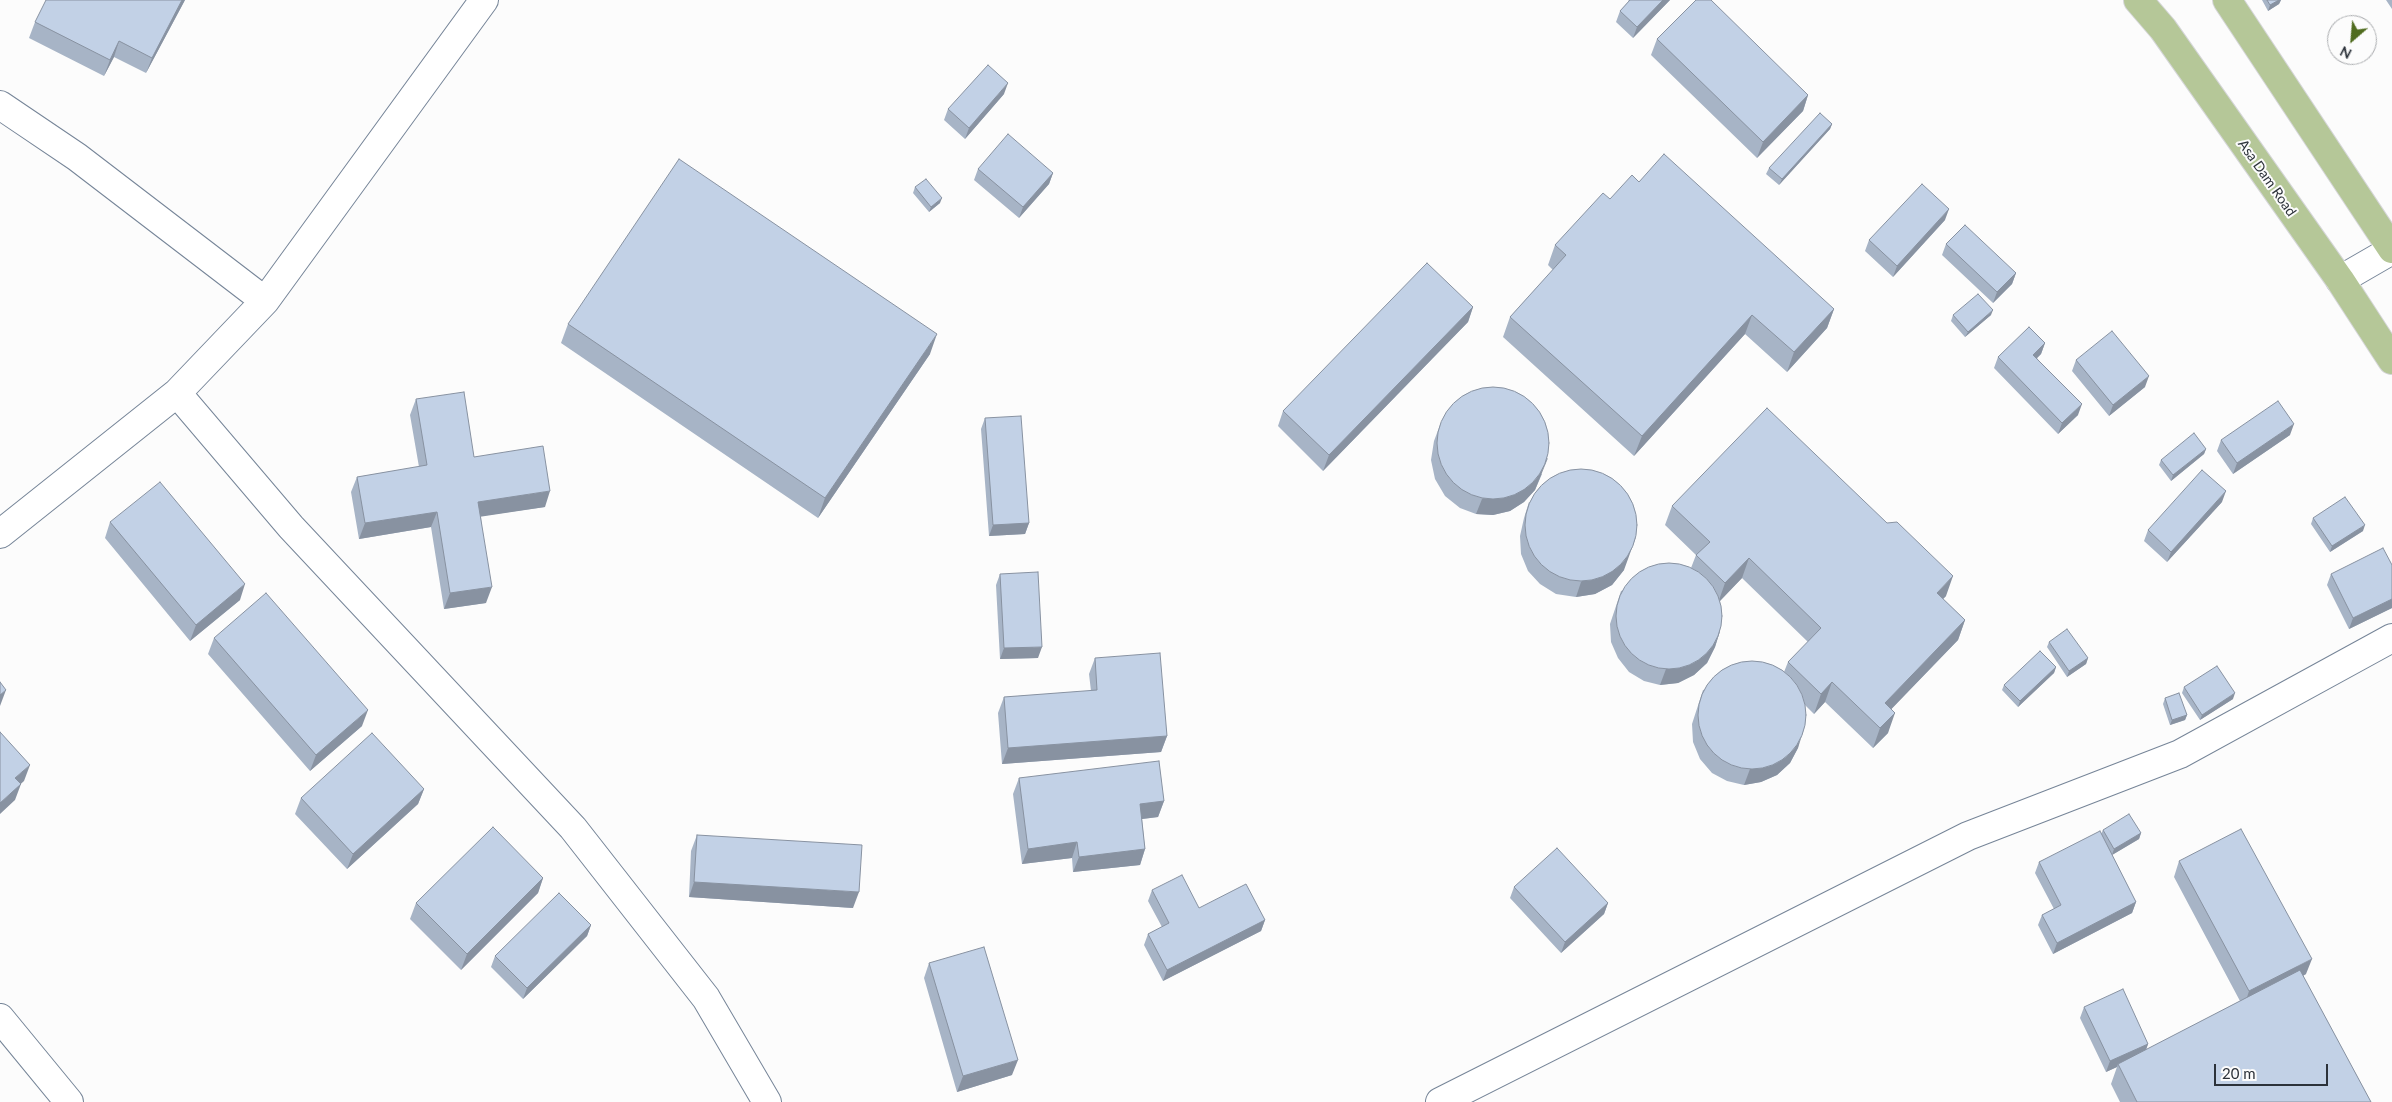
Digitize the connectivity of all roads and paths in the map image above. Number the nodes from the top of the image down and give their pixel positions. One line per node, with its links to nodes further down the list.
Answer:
1 (484, 0): 7 (street)
2 (2138, 0): 6 (main road, Asa Dam Road)
3 (2227, 0): 5 (main road)
4 (0, 105): 7 (street)
5 (2392, 249): 6 (street)
6 (2340, 280): 8 (main road, Asa Dam Road)
7 (265, 301): 9 (street)
8 (2392, 360)
9 (177, 393): 10 (street); 14 (street)
10 (0, 534)
11 (2392, 638): 15 (street)
12 (0, 1018): 13 (street)
13 (69, 1102)
14 (767, 1102)
15 (1440, 1102)

